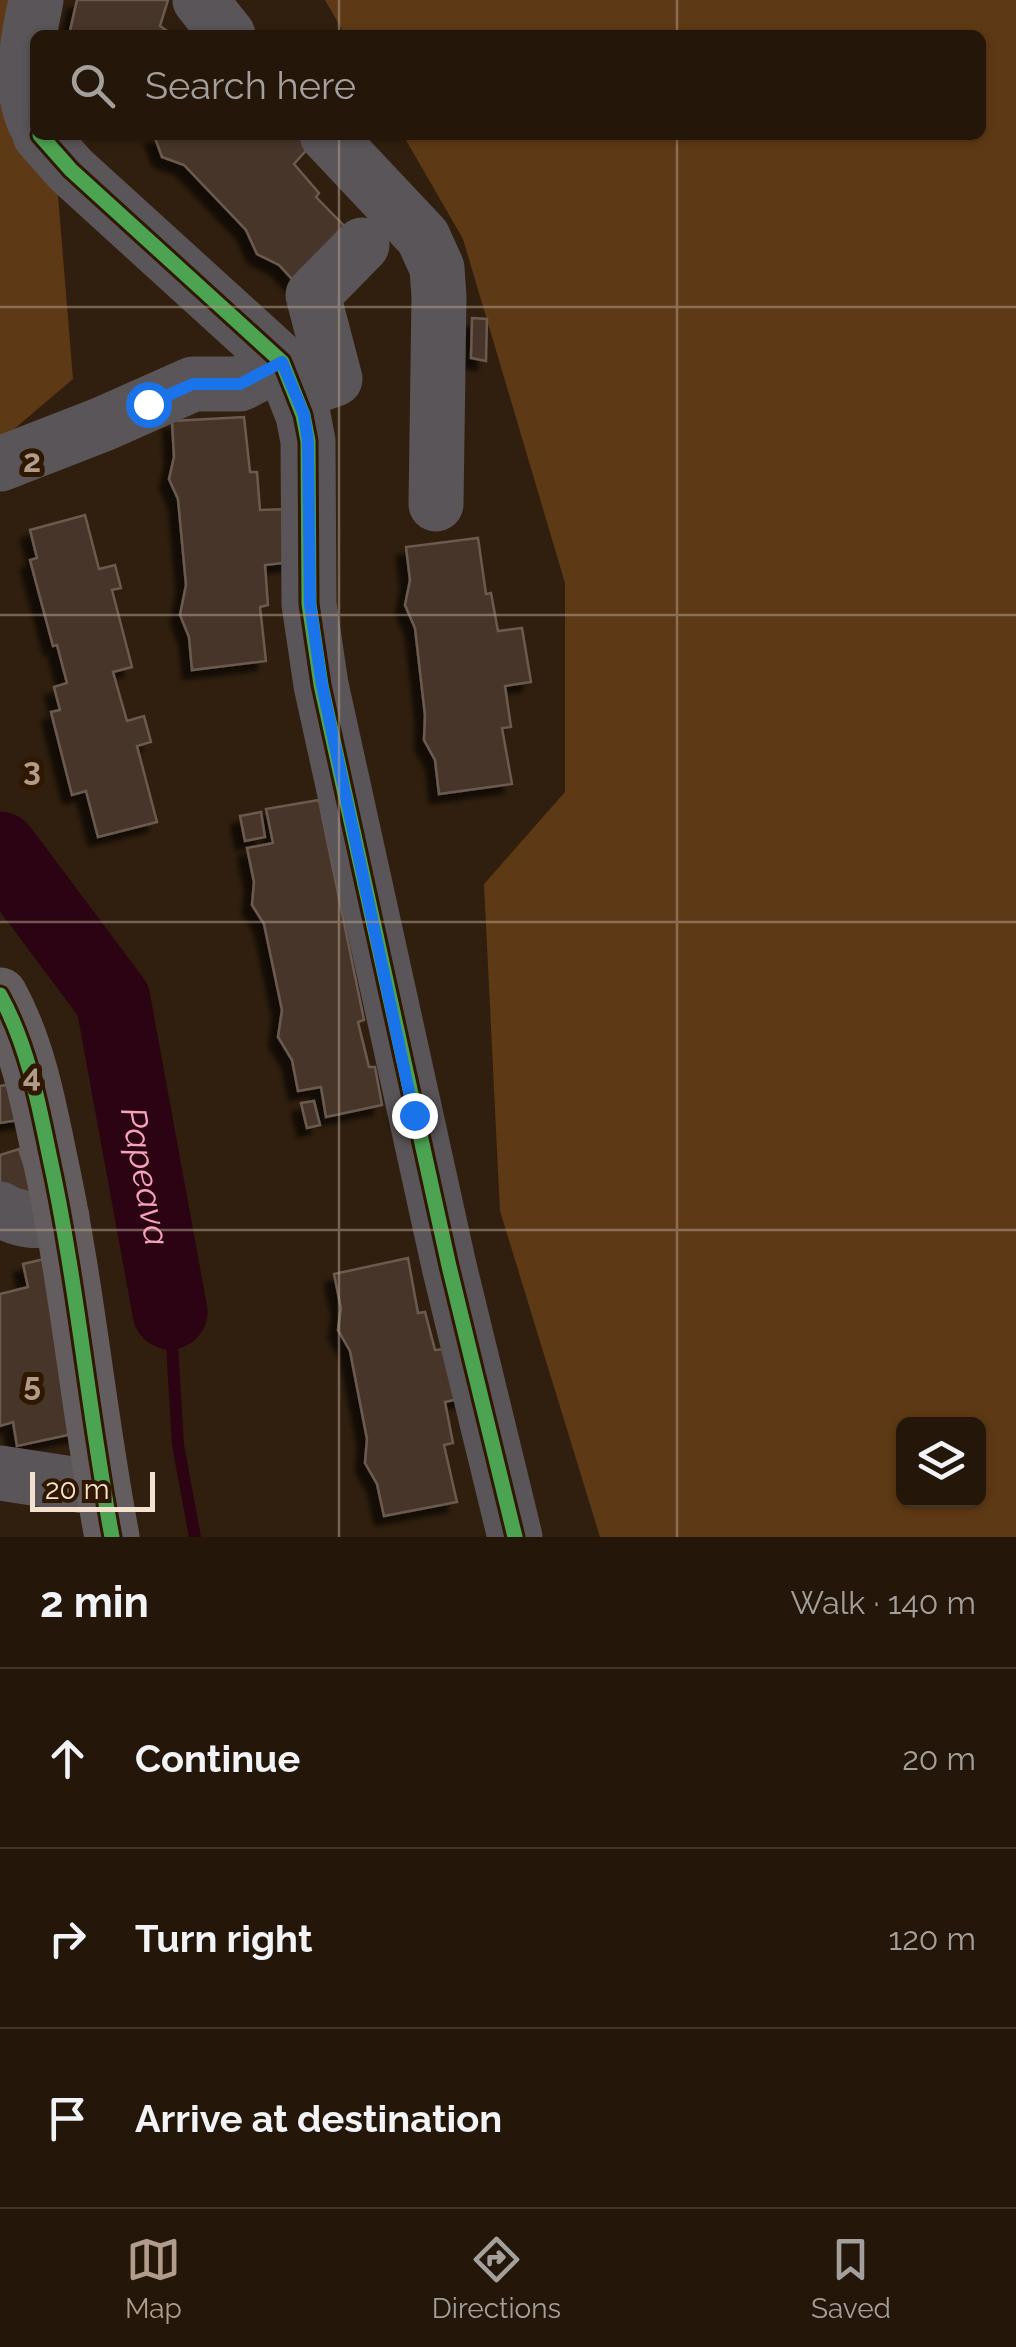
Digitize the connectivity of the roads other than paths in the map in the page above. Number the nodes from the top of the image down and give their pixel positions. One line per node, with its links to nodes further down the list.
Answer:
1 (36, 0): 3 (street)
2 (200, 0): 4 (street)
3 (32, 30)
4 (224, 30)
5 (30, 42): 6 (street)
6 (30, 112)
7 (44, 140): 10 (street)
8 (332, 140): 12 (street)
9 (362, 245): 10 (street)
10 (288, 378): 11 (street); 17 (street)
11 (0, 464)
12 (436, 504)
13 (0, 995): 14 (main road)
14 (26, 1224): 16 (main road)
15 (0, 1474): 16 (street)
16 (107, 1511)
17 (515, 1537)

